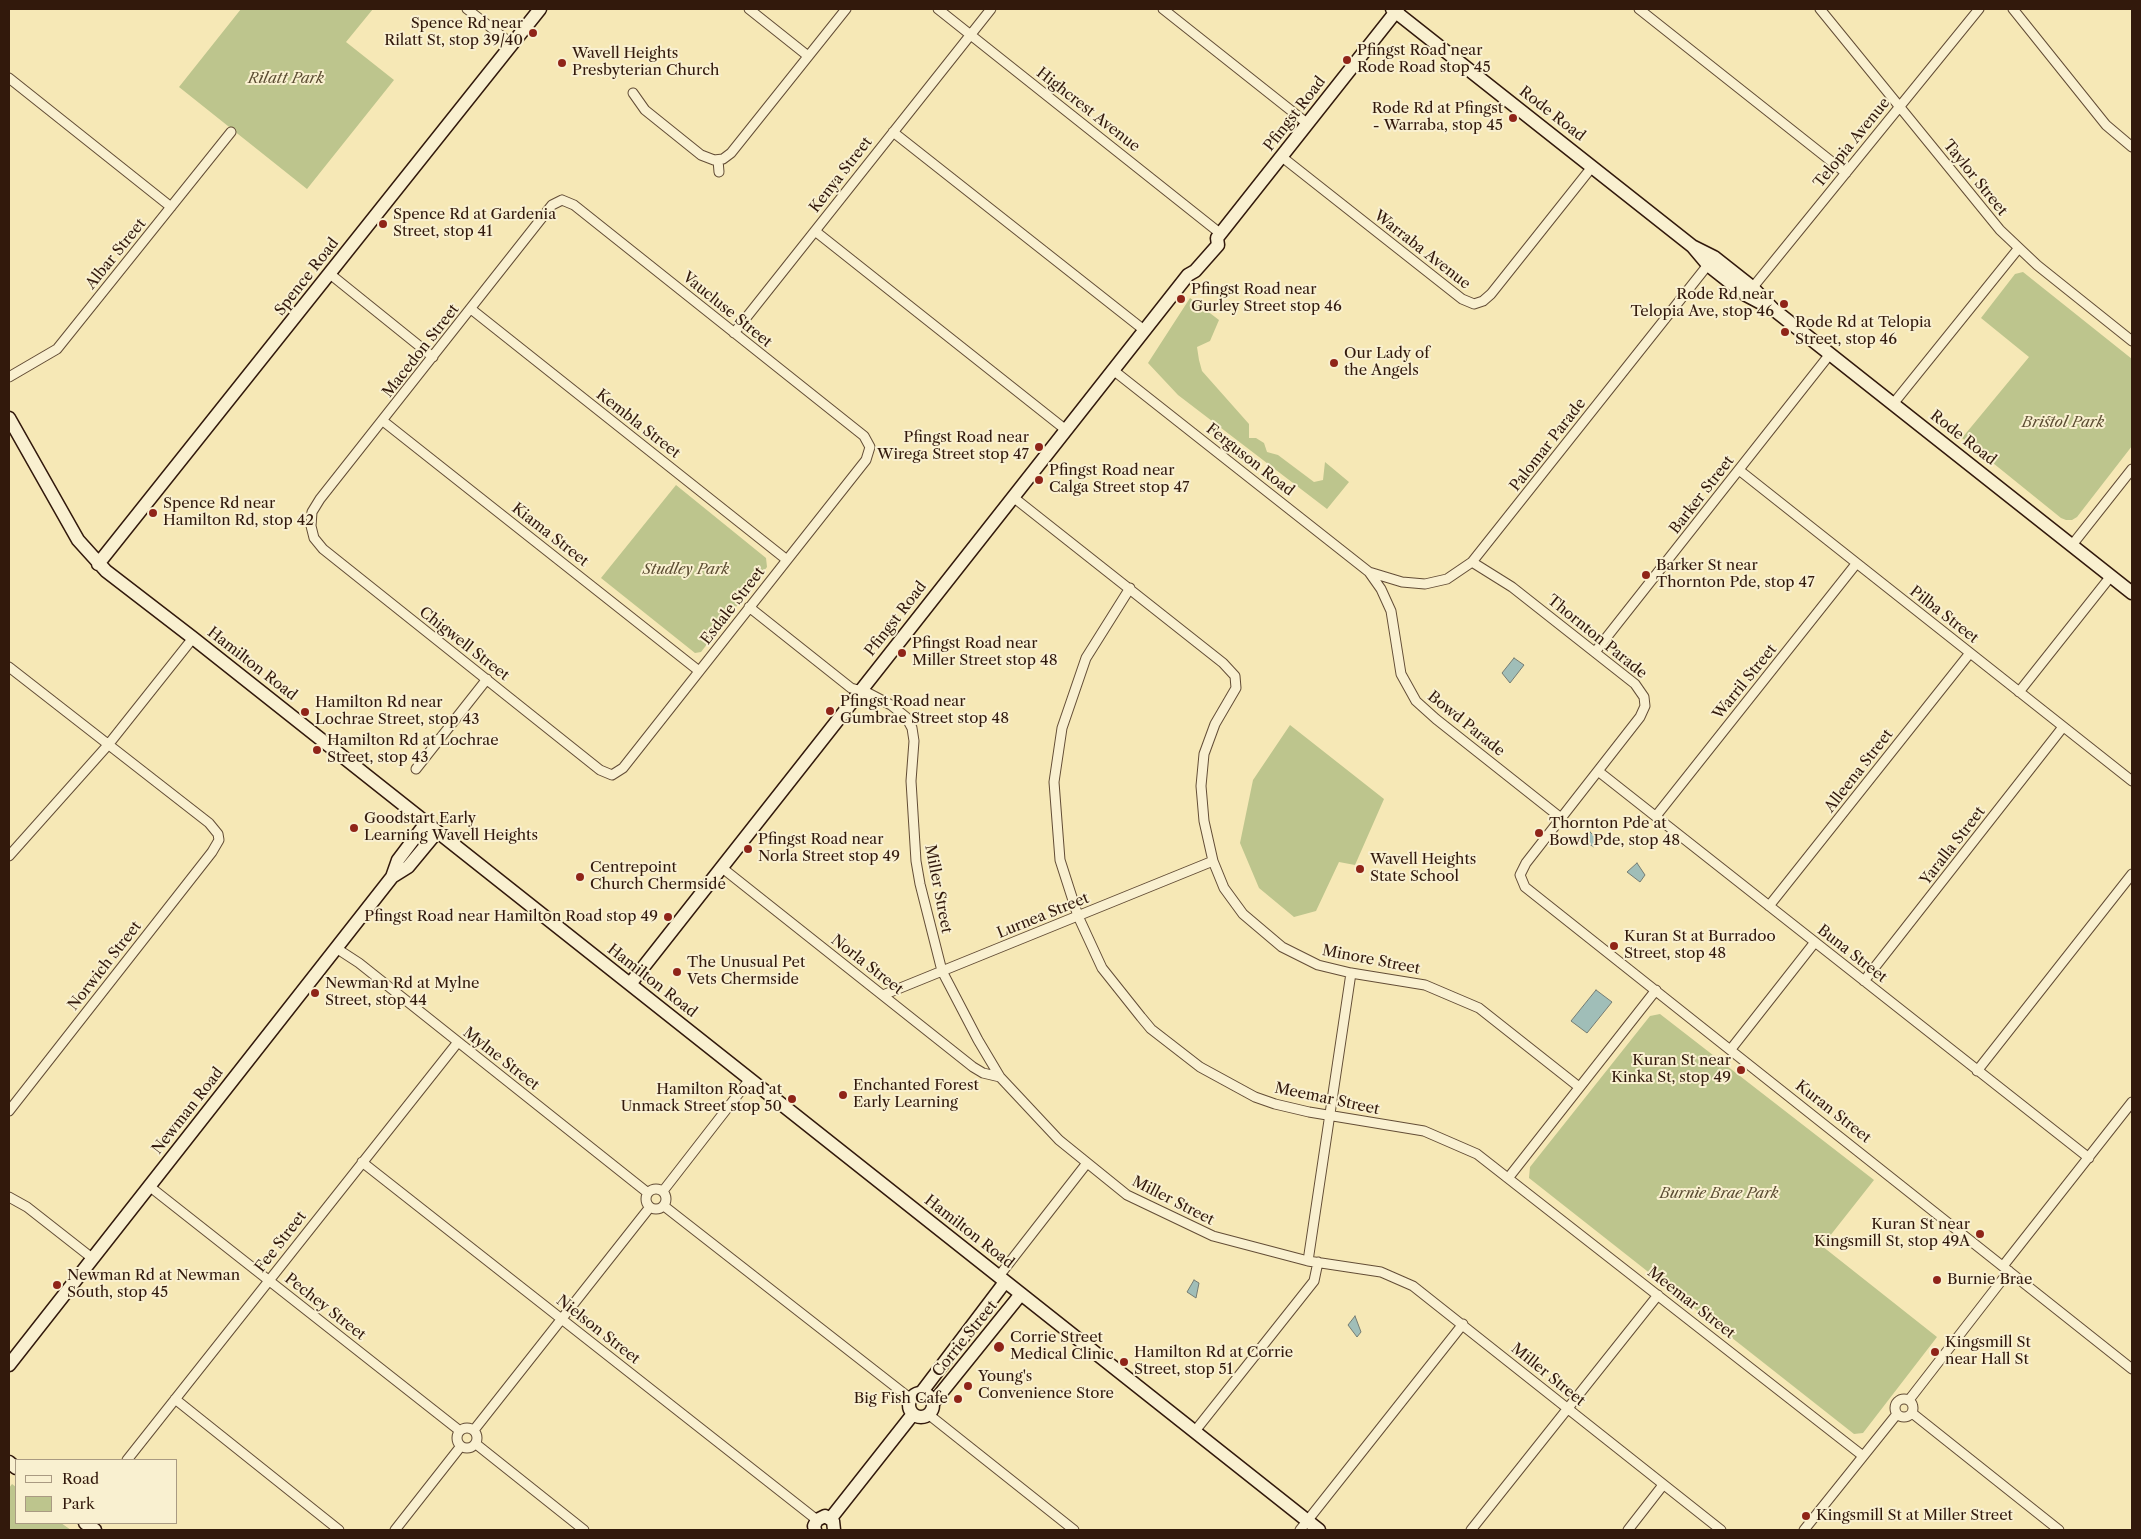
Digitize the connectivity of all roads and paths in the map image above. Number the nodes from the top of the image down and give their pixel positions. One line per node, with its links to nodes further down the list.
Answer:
1 (467, 9): 14 (street)
2 (540, 9): 14 (main road, Spence Road)
3 (750, 9): 15 (street)
4 (846, 9): 15 (street)
5 (938, 9): 13 (street, Highcrest Avenue)
6 (991, 9): 13 (street, Kenya Street)
7 (1162, 9): 19 (street)
8 (1639, 9): 27 (street)
9 (1820, 9): 18 (street, Taylor Street)
10 (1979, 9): 18 (street, Telopia Avenue)
11 (2013, 9): 22 (street)
12 (1395, 10): 19 (main road, Pfingst Road); 25 (main road, Rode Road)
13 (971, 34): 21 (street, Kenya Street); 31 (street, Highcrest Avenue)
14 (512, 44): 34 (main road, Spence Road)
15 (808, 56): 24 (street)
16 (9, 78): 29 (street)
17 (633, 93): 24 (street)
18 (1900, 106): 27 (street, Telopia Avenue); 32 (street, Taylor Street)
19 (1308, 124): 23 (main road, Pfingst Road)
20 (231, 132): 29 (street, Albar Street)
21 (893, 132): 30 (street, Kenya Street); 37 (street)
22 (2132, 148)
23 (1282, 157): 25 (street, Warraba Avenue); 31 (main road, Pfingst Road)
24 (718, 160): 26 (street)
25 (1592, 166): 33 (main road, Rode Road)
26 (719, 172)
27 (1846, 172): 35 (street, Telopia Avenue)
28 (562, 200): 36 (street, Macedon Street); 38 (street, Vaucluse Street)
29 (171, 207): 43 (street, Albar Street)
30 (815, 231): 38 (street, Kenya Street); 47 (street)
31 (1219, 236): 37 (main road, Pfingst Road)
32 (2018, 249): 39 (street, Taylor Street); 44 (street)
33 (1711, 261): 35 (main road, Rode Road); 55 (street, Palomar Parade)
34 (330, 274): 41 (street); 56 (main road, Spence Road)
35 (1749, 291): 40 (main road, Rode Road)
36 (471, 309): 41 (street, Macedon Street); 54 (street, Kembla Street)
37 (1144, 330): 42 (main road, Pfingst Road)
38 (734, 333): 48 (street, Vaucluse Street)
39 (2132, 341)
40 (1830, 354): 44 (main road, Rode Road); 50 (street, Barker Street)
41 (433, 357): 46 (street, Macedon Street)
42 (1113, 370): 47 (main road, Pfingst Road); 58 (street, Ferguson Road)
43 (9, 377)
44 (1893, 404): 53 (main road, Rode Road)
45 (9, 418): 56 (main road, Hamilton Road)
46 (383, 421): 52 (street, Macedon Street); 67 (street, Kiama Street)
47 (1066, 430): 51 (main road, Pfingst Road)
48 (870, 448): 54 (street, Esdale Street)
49 (2132, 469): 53 (street)
50 (1739, 470): 57 (street, Pilba Street); 64 (street, Barker Street)
51 (1013, 497): 60 (street); 69 (main road, Pfingst Road)
52 (310, 526): 68 (street, Chigwell Street)
53 (2072, 545): 59 (main road, Rode Road)
54 (787, 560): 62 (street, Esdale Street)
55 (1472, 562): 58 (street, Palomar Parade); 64 (street, Thornton Parade)
56 (98, 564): 63 (main road, Hamilton Road)
57 (1856, 564): 65 (street, Pilba Street); 77 (street, Warril Street)
58 (1369, 572): 78 (street, Bowd Parade)
59 (2111, 576): 61 (main road, Rode Road); 70 (street)
60 (1130, 588): 82 (street, Minore Street); 88 (street, Meemar Street)
61 (2132, 593)
62 (749, 607): 67 (street, Esdale Street); 69 (street, Miller Street)
63 (193, 638): 72 (street); 79 (main road, Hamilton Road)
64 (1595, 652): 74 (street, Thornton Parade)
65 (1970, 653): 70 (street, Pilba Street); 87 (street, Alleena Street)
66 (9, 667): 72 (street)
67 (699, 672): 75 (street, Esdale Street)
68 (487, 679): 73 (street); 75 (street, Chigwell Street)
69 (860, 691): 83 (main road, Pfingst Road); 91 (street, Miller Street)
70 (2019, 692): 71 (street, Pilba Street)
71 (2063, 727): 76 (street, Pilba Street); 93 (street, Yaralla Street)
72 (108, 745): 81 (street); 104 (street, Norwich Street)
73 (416, 770)
74 (1598, 771): 77 (street, Buna Street); 78 (street, Thornton Parade)
75 (612, 775)
76 (2132, 781)
77 (1656, 816): 87 (street, Buna Street)
78 (1561, 818): 85 (street, Thornton Parade)
79 (426, 823): 80 (main road, Hamilton Road); 86 (main road, Newman Road)
80 (437, 832): 86 (main road, Newman Road); 94 (main road, Hamilton Road)
81 (9, 856)
82 (1212, 861): 88 (street, Lurnea Street); 92 (street, Minore Street)
83 (721, 867): 94 (main road, Pfingst Road); 96 (street, Norla Street)
84 (2132, 874): 99 (street)
85 (1520, 875): 95 (street, Kuran Street)
86 (392, 877): 90 (main road, Newman Road)
87 (1769, 906): 89 (street, Buna Street)
88 (1078, 916): 91 (street, Lurnea Street); 105 (street, Meemar Street)
89 (1815, 942): 93 (street, Buna Street); 98 (street)
90 (336, 948): 97 (street, Mylne Street); 110 (main road, Newman Road)
91 (942, 971): 96 (street, Lurnea Street); 100 (street, Miller Street)
92 (1351, 973): 102 (street, Minore Street); 105 (street)
93 (1864, 981): 99 (street, Buna Street)
94 (630, 984): 101 (main road, Hamilton Road)
95 (1656, 990): 98 (street, Kuran Street); 102 (street)
96 (883, 995): 100 (street, Norla Street)
97 (458, 1042): 107 (street, Fee Street); 112 (street, Mylne Street)
98 (1731, 1049): 119 (street, Kuran Street)
99 (1977, 1071): 106 (street, Buna Street)
100 (1000, 1077): 108 (street, Miller Street)
101 (750, 1079): 111 (street); 120 (main road, Hamilton Road)
102 (1579, 1087): 109 (street)
103 (2132, 1102): 106 (street)
104 (9, 1111)
105 (1330, 1116): 109 (street, Meemar Street); 117 (street)
106 (2089, 1158): 119 (street)
107 (362, 1162): 121 (street, Fee Street); 124 (street, Nielson Street)
108 (1087, 1163): 117 (street, Miller Street); 120 (street)
109 (1508, 1177): 123 (street, Meemar Street)
110 (149, 1186): 116 (main road, Newman Road); 121 (street, Pechey Street)
111 (663, 1191): 112 (street); 114 (street)
112 (648, 1193): 115 (street)
113 (9, 1197): 116 (street)
114 (664, 1206): 115 (street); 128 (street)
115 (650, 1207): 124 (street)
116 (92, 1258): 126 (main road, Newman Road)
117 (1308, 1261): 118 (street, Miller Street)
118 (1318, 1262): 125 (street, Miller Street); 138 (street)
119 (2006, 1269): 127 (street, Kuran Street); 130 (street)
120 (1002, 1279): 122 (main road, Hamilton Road); 128 (main road, Corrie Street)
121 (269, 1280): 129 (street, Fee Street); 137 (street, Pechey Street)
122 (1021, 1294): 132 (main road, Corrie Street); 138 (main road, Hamilton Road)
123 (1658, 1295): 131 (street); 141 (street, Meemar Street)
124 (562, 1319): 136 (street); 145 (street, Nielson Street)
125 (1463, 1324): 131 (street, Miller Street); 146 (street)
126 (9, 1365)
127 (2132, 1368)
128 (916, 1396): 132 (main road); 134 (main road)
129 (175, 1399): 142 (street, Fee Street); 147 (street)
130 (1909, 1400): 133 (street); 135 (street)
131 (1568, 1408): 143 (street, Miller Street); 152 (street)
132 (930, 1409): 134 (main road); 150 (street)
133 (1912, 1413): 135 (street); 156 (street)
134 (913, 1414): 144 (main road)
135 (1897, 1414): 141 (street)
136 (474, 1430): 137 (street); 139 (street)
137 (460, 1431): 140 (street)
138 (1195, 1431): 146 (main road, Hamilton Road)
139 (476, 1444): 140 (street); 149 (street)
140 (461, 1446): 148 (street)
141 (1863, 1456): 155 (street)
142 (128, 1459)
143 (1664, 1485): 153 (street); 154 (street, Miller Street)
144 (832, 1524): 145 (main road)
145 (816, 1525)
146 (1303, 1526): 151 (main road, Hamilton Road)
147 (340, 1530)
148 (395, 1530)
149 (584, 1530)
150 (1074, 1530)
151 (1319, 1530)
152 (1471, 1530)
153 (1628, 1530)
154 (1721, 1530)
155 (1804, 1530)
156 (2059, 1530)

